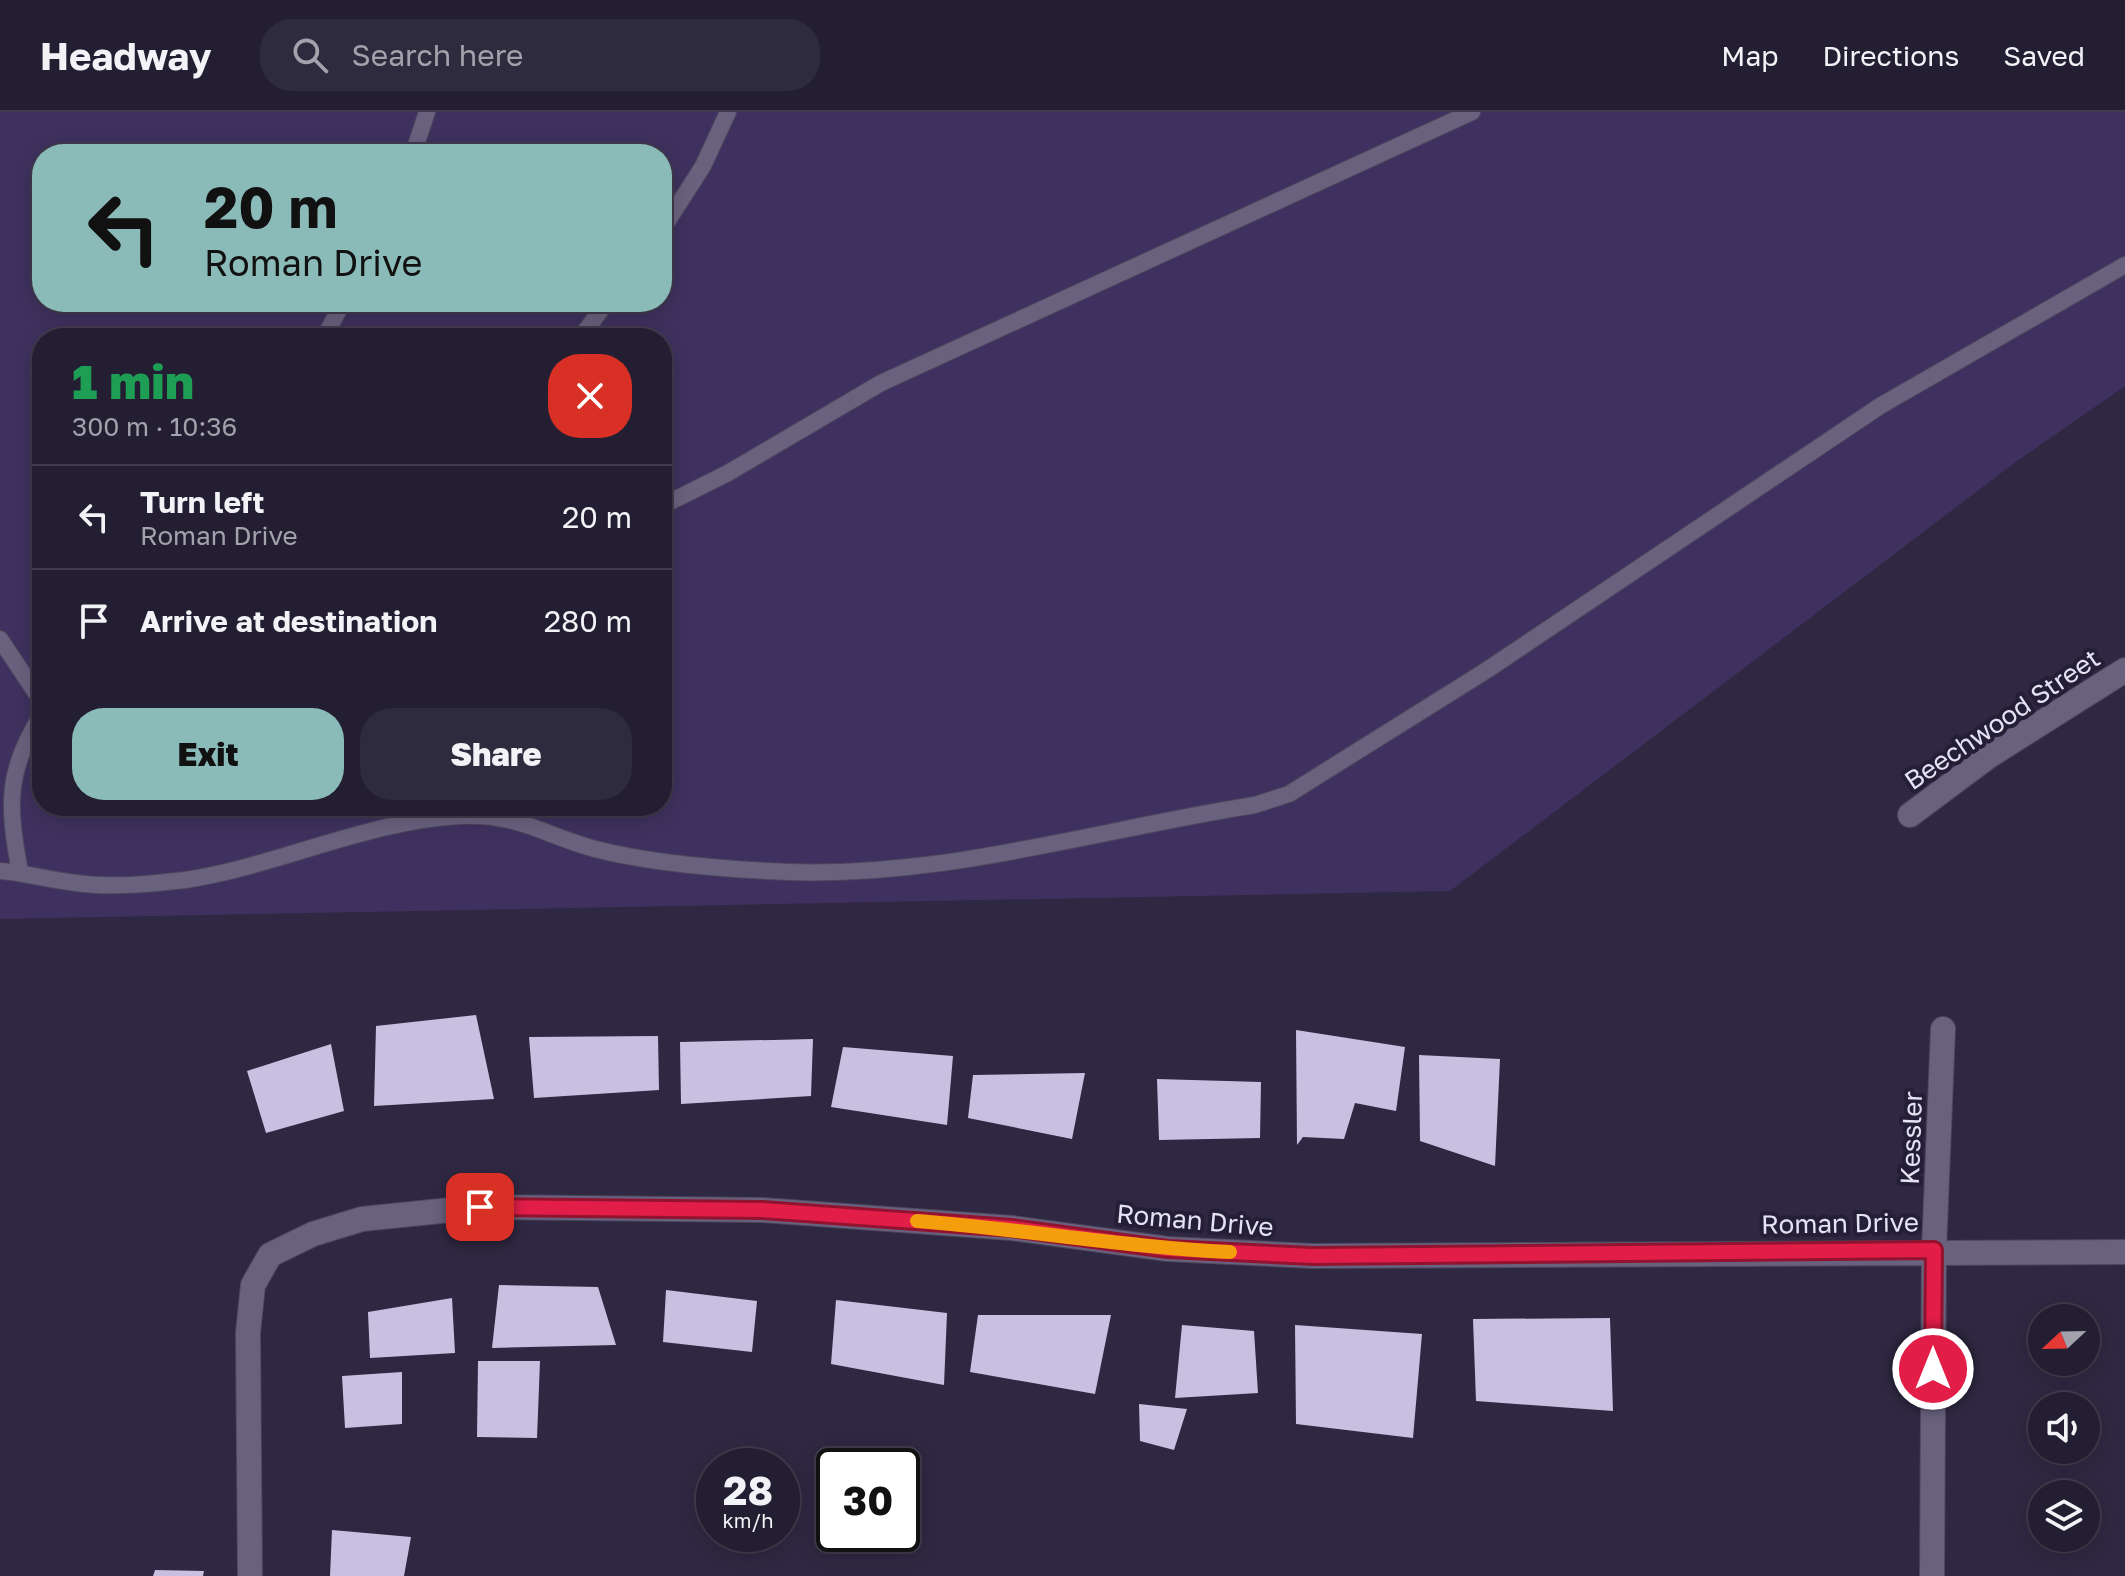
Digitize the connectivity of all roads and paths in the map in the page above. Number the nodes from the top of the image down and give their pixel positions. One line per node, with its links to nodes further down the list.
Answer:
1 (427, 112): 4 (lane)
2 (728, 112): 5 (lane)
3 (1472, 112): 7 (lane)
4 (416, 144)
5 (672, 214)
6 (2125, 265): 14 (lane)
7 (672, 501)
8 (0, 639): 10 (lane)
9 (2125, 670): 12 (street, Beechwood Street)
10 (32, 687)
11 (32, 729): 14 (lane)
12 (1910, 815)
13 (0, 871): 14 (lane)
14 (20, 872)
15 (1943, 1029): 16 (street, Kessler)
16 (1934, 1250): 17 (street, Roman Drive); 18 (street, Roman Drive); 19 (street, Kessler)
17 (2125, 1252)
18 (250, 1576)
19 (1932, 1576)

